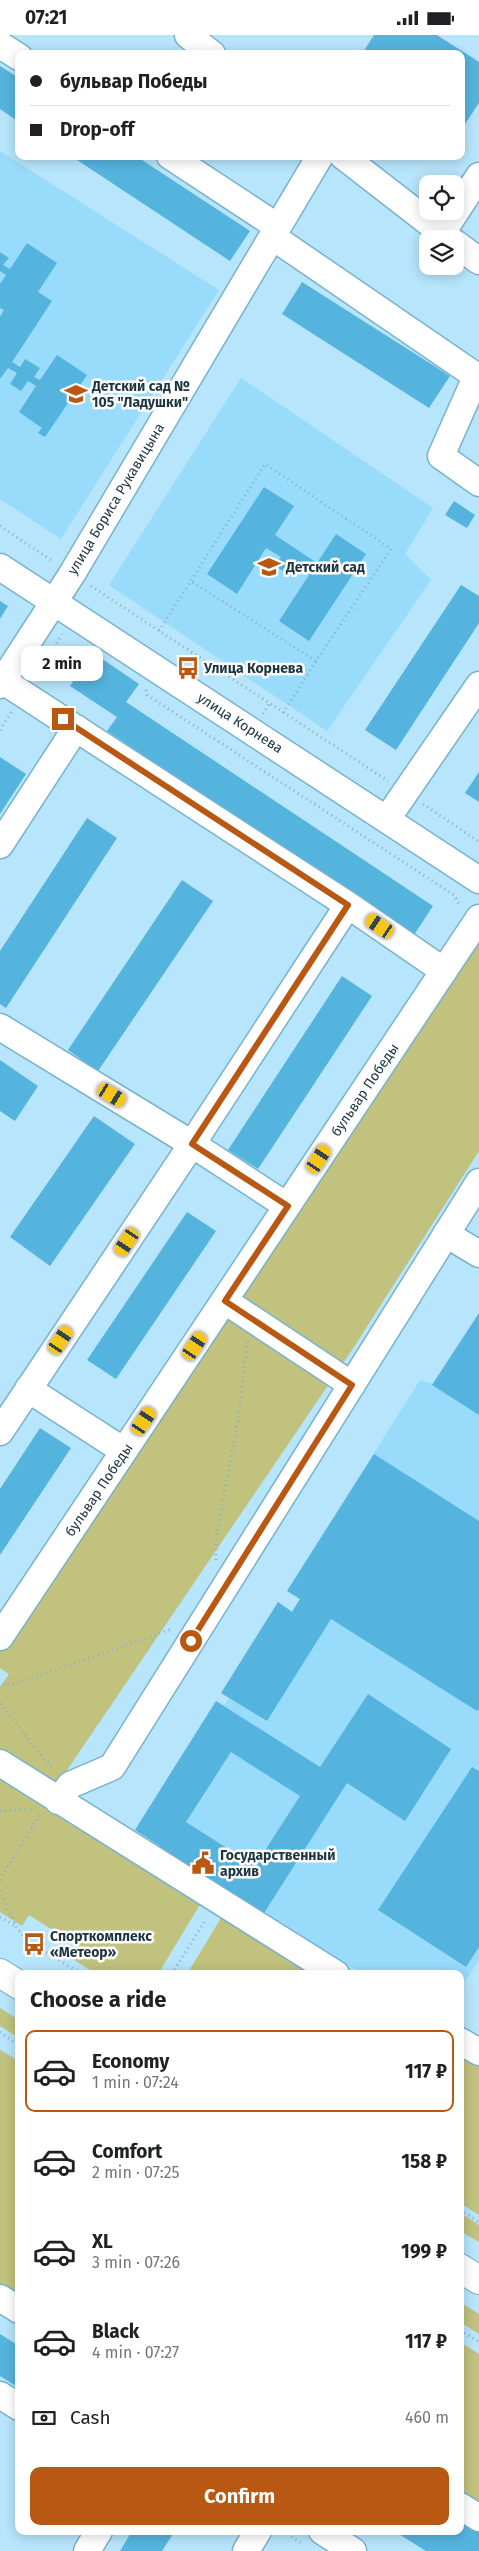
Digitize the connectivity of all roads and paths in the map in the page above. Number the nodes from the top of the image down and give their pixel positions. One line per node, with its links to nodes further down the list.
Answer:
1 (0, 45): 2 (street)
2 (15, 54)
3 (176, 160): 9 (street)
4 (318, 160): 9 (street, улица Бориса Рукавицына)
5 (348, 160): 7 (street)
6 (479, 175): 8 (street)
7 (439, 230)
8 (453, 230)
9 (276, 232): 12 (street); 16 (street, улица Бориса Рукавицына)
10 (464, 250): 11 (street)
11 (479, 261)
12 (478, 378): 13 (street)
13 (479, 483)
14 (0, 527): 16 (path)
15 (0, 567): 18 (street, улица Корнева)
16 (72, 574): 18 (street, улица Бориса Рукавицына); 19 (path)
17 (192, 582): 19 (path); 20 (path); 20 (path)
18 (54, 602): 21 (street, улица Бориса Рукавицына); 26 (street, улица Корнева)
19 (159, 631): 23 (path)
20 (316, 661): 23 (path)
21 (2, 683): 24 (street)
22 (479, 685): 25 (street)
23 (284, 713): 25 (path)
24 (76, 728): 28 (street); 30 (street)
25 (405, 793): 26 (street); 27 (path)
26 (387, 819): 29 (street, улица Корнева)
27 (479, 842)
28 (0, 845)
29 (479, 880)
30 (348, 905): 32 (street); 34 (street)
31 (479, 917): 32 (street, бульвар Победы)
32 (444, 971): 36 (street, бульвар Победы)
33 (0, 1027): 34 (street)
34 (192, 1144): 36 (street); 42 (street)
35 (479, 1182): 37 (street)
36 (288, 1206): 39 (street, бульвар Победы)
37 (446, 1234): 38 (street); 41 (street)
38 (479, 1254)
39 (225, 1301): 40 (street); 44 (street, бульвар Победы)
40 (250, 1317): 41 (street); 45 (path)
41 (352, 1385): 47 (street)
42 (28, 1389): 43 (street); 44 (street)
43 (0, 1432)
44 (124, 1451): 46 (street, бульвар Победы)
45 (216, 1565)
46 (0, 1637)
47 (191, 1641): 48 (path); 51 (street)
48 (3, 1684)
49 (0, 1704): 51 (path)
50 (0, 1763): 51 (street)
51 (51, 1804): 52 (path); 54 (street)
52 (0, 1880)
53 (0, 1890): 56 (path)
54 (218, 1900): 58 (path); 59 (street)
55 (0, 1917): 56 (path)
56 (17, 1927): 57 (path)
57 (75, 1970)
58 (174, 1970)
59 (330, 1970)
60 (0, 1973): 61 (main road)
61 (15, 1982)
62 (0, 2033): 63 (path)
63 (15, 2042)
64 (464, 2043): 65 (street)
65 (479, 2052)
66 (464, 2213): 67 (path)
67 (479, 2222)
68 (464, 2270): 69 (main road)
69 (479, 2280)
70 (0, 2299): 71 (street)
71 (15, 2308)
72 (464, 2333): 73 (path)
73 (479, 2342)
74 (0, 2395): 75 (street)
75 (15, 2404)
76 (464, 2509): 77 (street)
77 (479, 2518)
78 (97, 2535): 82 (street)
79 (256, 2535): 83 (street)
80 (298, 2535): 81 (path)
81 (314, 2539): 84 (street)
82 (87, 2551)
83 (246, 2551)
84 (354, 2551)

